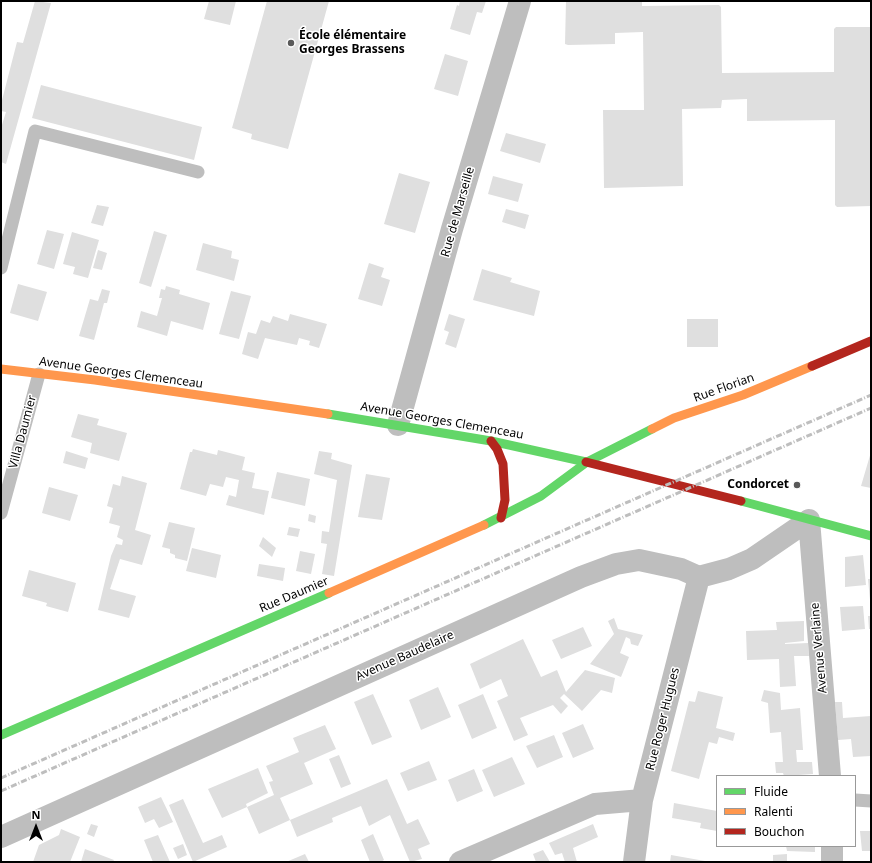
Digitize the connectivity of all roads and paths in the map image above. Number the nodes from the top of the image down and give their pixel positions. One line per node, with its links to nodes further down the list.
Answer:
1 (520, 1): 7 (street, Rue de Marseille)
2 (198, 172): 3 (lane)
3 (1, 268)
4 (871, 341): 9 (main road, Rue Florian)
5 (1, 369): 6 (main road, Avenue Georges Clemenceau)
6 (39, 374): 7 (main road, Avenue Georges Clemenceau); 10 (lane, Villa Daumier)
7 (398, 425): 8 (main road, Avenue Georges Clemenceau)
8 (491, 441): 9 (main road, Avenue Georges Clemenceau); 11 (main road)
9 (587, 462): 11 (main road, Rue Daumier); 12 (main road, Avenue Georges Clemenceau)
10 (1, 513)
11 (501, 518): 15 (main road, Rue Daumier)
12 (809, 520): 13 (main road, Avenue Georges Clemenceau); 14 (street); 16 (street, Avenue Verlaine)
13 (871, 536)
14 (699, 577): 17 (street, Rue Roger Hugues); 20 (street, Avenue Baudelaire)
15 (1, 735)
16 (830, 775)
17 (642, 800): 22 (street); 23 (street, Rue Roger Hugues)
18 (856, 800): 19 (lane)
19 (871, 801)
20 (1, 837)
21 (832, 847): 24 (street)
22 (460, 862)
23 (634, 862)
24 (832, 862)

